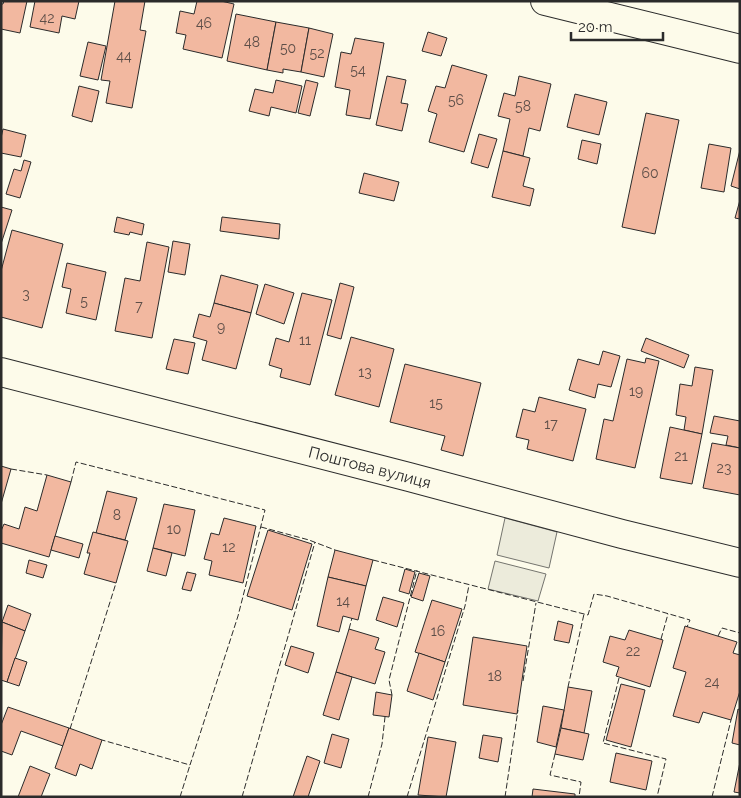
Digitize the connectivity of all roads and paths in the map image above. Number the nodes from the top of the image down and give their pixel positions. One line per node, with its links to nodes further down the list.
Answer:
1 (545, 1): 2 (street)
2 (740, 49)
3 (1, 372): 4 (street, Поштова вулиця)
4 (740, 563)

